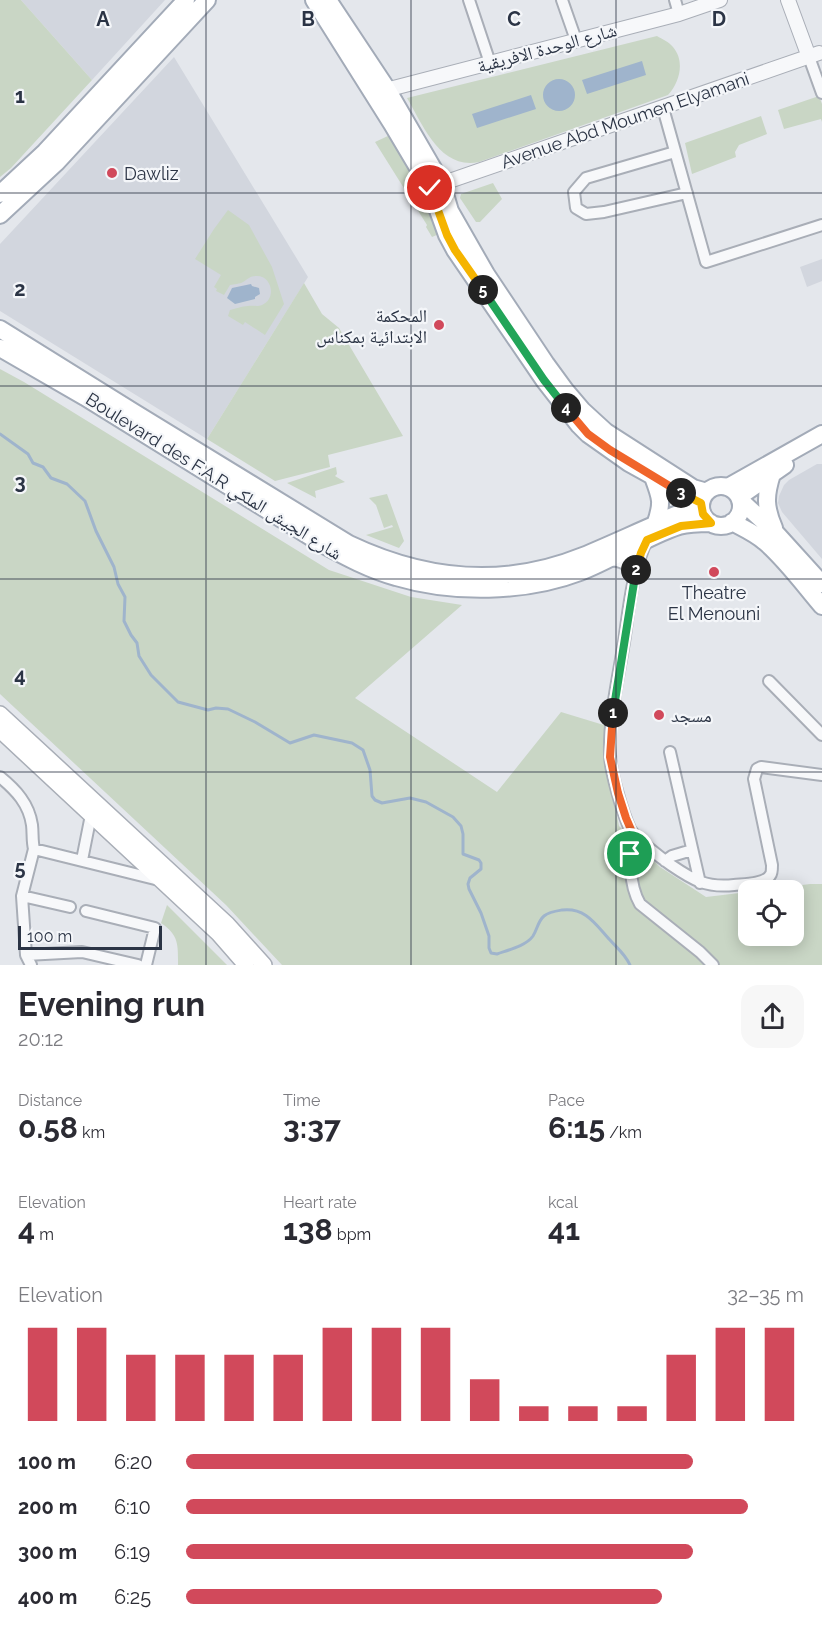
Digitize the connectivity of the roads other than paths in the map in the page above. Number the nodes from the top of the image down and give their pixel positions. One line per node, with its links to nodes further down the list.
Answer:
1 (186, 0): 20 (main road)
2 (207, 0): 21 (main road)
3 (314, 0): 14 (main road)
4 (328, 0): 14 (main road)
5 (469, 0): 13 (street)
6 (562, 0): 11 (street)
7 (675, 0): 10 (street)
8 (720, 0): 10 (street, شارع الوحدة الافريقية)
9 (788, 0): 12 (street)
10 (680, 14): 11 (street, شارع الوحدة الافريقية)
11 (576, 40): 13 (street, شارع الوحدة الافريقية)
12 (814, 54): 15 (street); 16 (street, Avenue Abd Moumen Elyamani)
13 (490, 63): 14 (street, شارع الوحدة الافريقية)
14 (380, 92): 18 (main road)
15 (822, 93)
16 (663, 108): 17 (street); 18 (street, Avenue Abd Moumen Elyamani)
17 (675, 152): 19 (street); 19 (street)
18 (436, 186): 28 (main road); 30 (main road)
19 (687, 193): 22 (street)
20 (0, 194)
21 (0, 215)
22 (822, 225)
23 (0, 329): 33 (main road, Boulevard des F.A.R شارع الجيش الملكي)
24 (1, 349): 36 (main road, Boulevard des F.A.R شارع الجيش الملكي)
25 (822, 434): 29 (main road)
26 (822, 443): 27 (main road)
27 (772, 474): 29 (main road); 34 (main road)
28 (653, 477): 30 (main road); 33 (main road)
29 (736, 495): 30 (main road); 31 (main road); 34 (main road)
30 (703, 501): 32 (main road); 33 (main road, Boulevard des F.A.R شارع الجيش الملكي)
31 (732, 522): 32 (main road); 39 (main road)
32 (711, 523): 35 (main road, Boulevard des F.A.R شارع الجيش الملكي)
33 (655, 525)
34 (775, 532): 38 (main road)
35 (647, 540): 36 (main road, Boulevard des F.A.R شارع الجيش الملكي); 37 (street)
36 (606, 560): 37 (street)
37 (635, 575): 48 (street)
38 (822, 584)
39 (822, 606)
40 (769, 681): 43 (street)
41 (0, 714): 62 (main road)
42 (0, 730): 47 (main road)
43 (822, 735)
44 (670, 752): 50 (street)
45 (822, 775): 54 (street)
46 (0, 777): 49 (street)
47 (92, 815): 51 (street); 53 (main road)
48 (632, 832): 52 (street); 63 (street)
49 (34, 849): 51 (street); 55 (street)
50 (692, 850): 52 (street); 54 (street)
51 (82, 860): 53 (street)
52 (665, 861): 54 (street)
53 (160, 880): 61 (main road)
54 (700, 883)
55 (22, 896): 56 (street); 58 (street)
56 (70, 907)
57 (86, 911): 60 (street)
58 (28, 960): 59 (street)
59 (138, 965)
60 (146, 965)
61 (246, 965)
62 (264, 965)
63 (713, 965)

